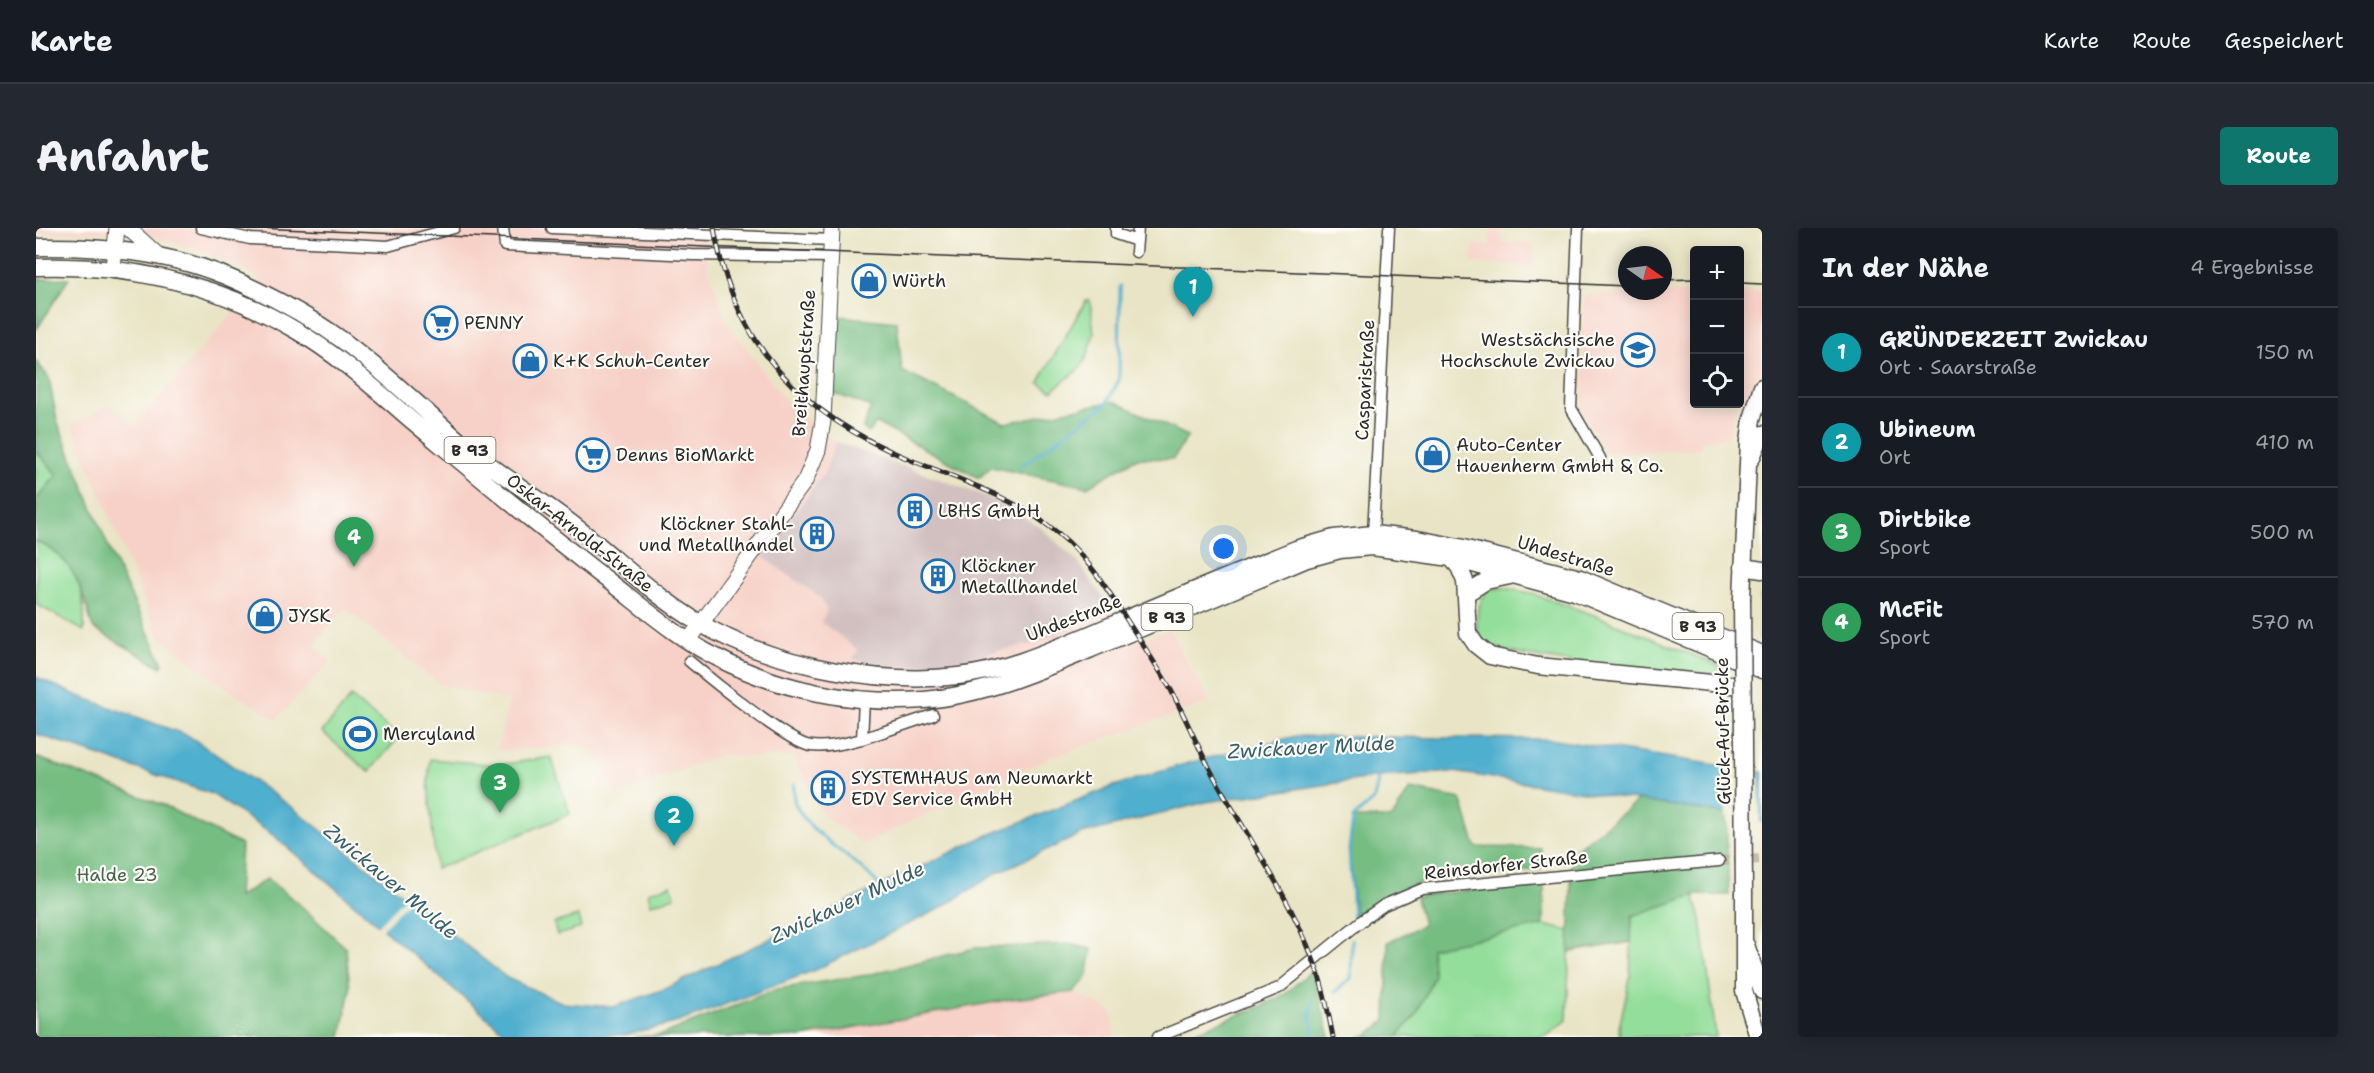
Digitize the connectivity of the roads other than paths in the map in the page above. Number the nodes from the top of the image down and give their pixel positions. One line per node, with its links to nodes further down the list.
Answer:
1 (117, 228): 13 (main road)
2 (128, 228): 14 (main road)
3 (201, 228): 4 (street)
4 (454, 228)
5 (503, 228): 15 (street)
6 (552, 228): 11 (street)
7 (1116, 228): 8 (street)
8 (1138, 228)
9 (1389, 228): 22 (street, Casparistraße)
10 (1578, 228): 20 (street)
11 (832, 234): 15 (main road, Breithauptstraße)
12 (36, 247): 13 (main road, Oskar-Arnold-Straße / B 93)
13 (115, 249): 14 (main road, Oskar-Arnold-Straße / B 93); 17 (main road)
14 (160, 257): 28 (main road, Oskar-Arnold-Straße / B 93)
15 (831, 257): 28 (main road, Breithauptstraße)
16 (36, 267): 17 (main road, Oskar-Arnold-Straße / B 93)
17 (112, 268): 29 (main road, Oskar-Arnold-Straße / B 93)
18 (1760, 401): 21 (main road)
19 (1762, 434): 21 (main road)
20 (1600, 458)
21 (1750, 462): 24 (main road, Glück-Auf-Brücke)
22 (1372, 534): 28 (main road, Uhdestraße / B 93); 30 (main road, Uhdestraße / B 93)
23 (1450, 558): 26 (main road, Uhdestraße / B 93); 27 (main road); 34 (main road, Uhdestraße / B 93)
24 (1743, 567): 25 (main road); 33 (main road, Glück-Auf-Brücke, bridge)
25 (1762, 570)
26 (1514, 575): 27 (main road); 32 (main road, Uhdestraße / B 93)
27 (1467, 593): 33 (main road)
28 (700, 623): 29 (main road, Breithauptstraße)
29 (689, 640): 34 (main road, Uhdestraße / B 93)
30 (1762, 654)
31 (688, 661): 36 (street)
32 (1762, 670)
33 (1742, 686): 38 (main road, Glück-Auf-Brücke, bridge)
34 (864, 700): 36 (street)
35 (933, 715): 36 (street)
36 (862, 739)
37 (1719, 861): 41 (street, Reinsdorfer Straße)
38 (1746, 944): 39 (main road); 42 (main road, Glück-Auf-Brücke)
39 (1758, 968): 40 (main road)
40 (1762, 992)
41 (1158, 1037)
42 (1760, 1037)

